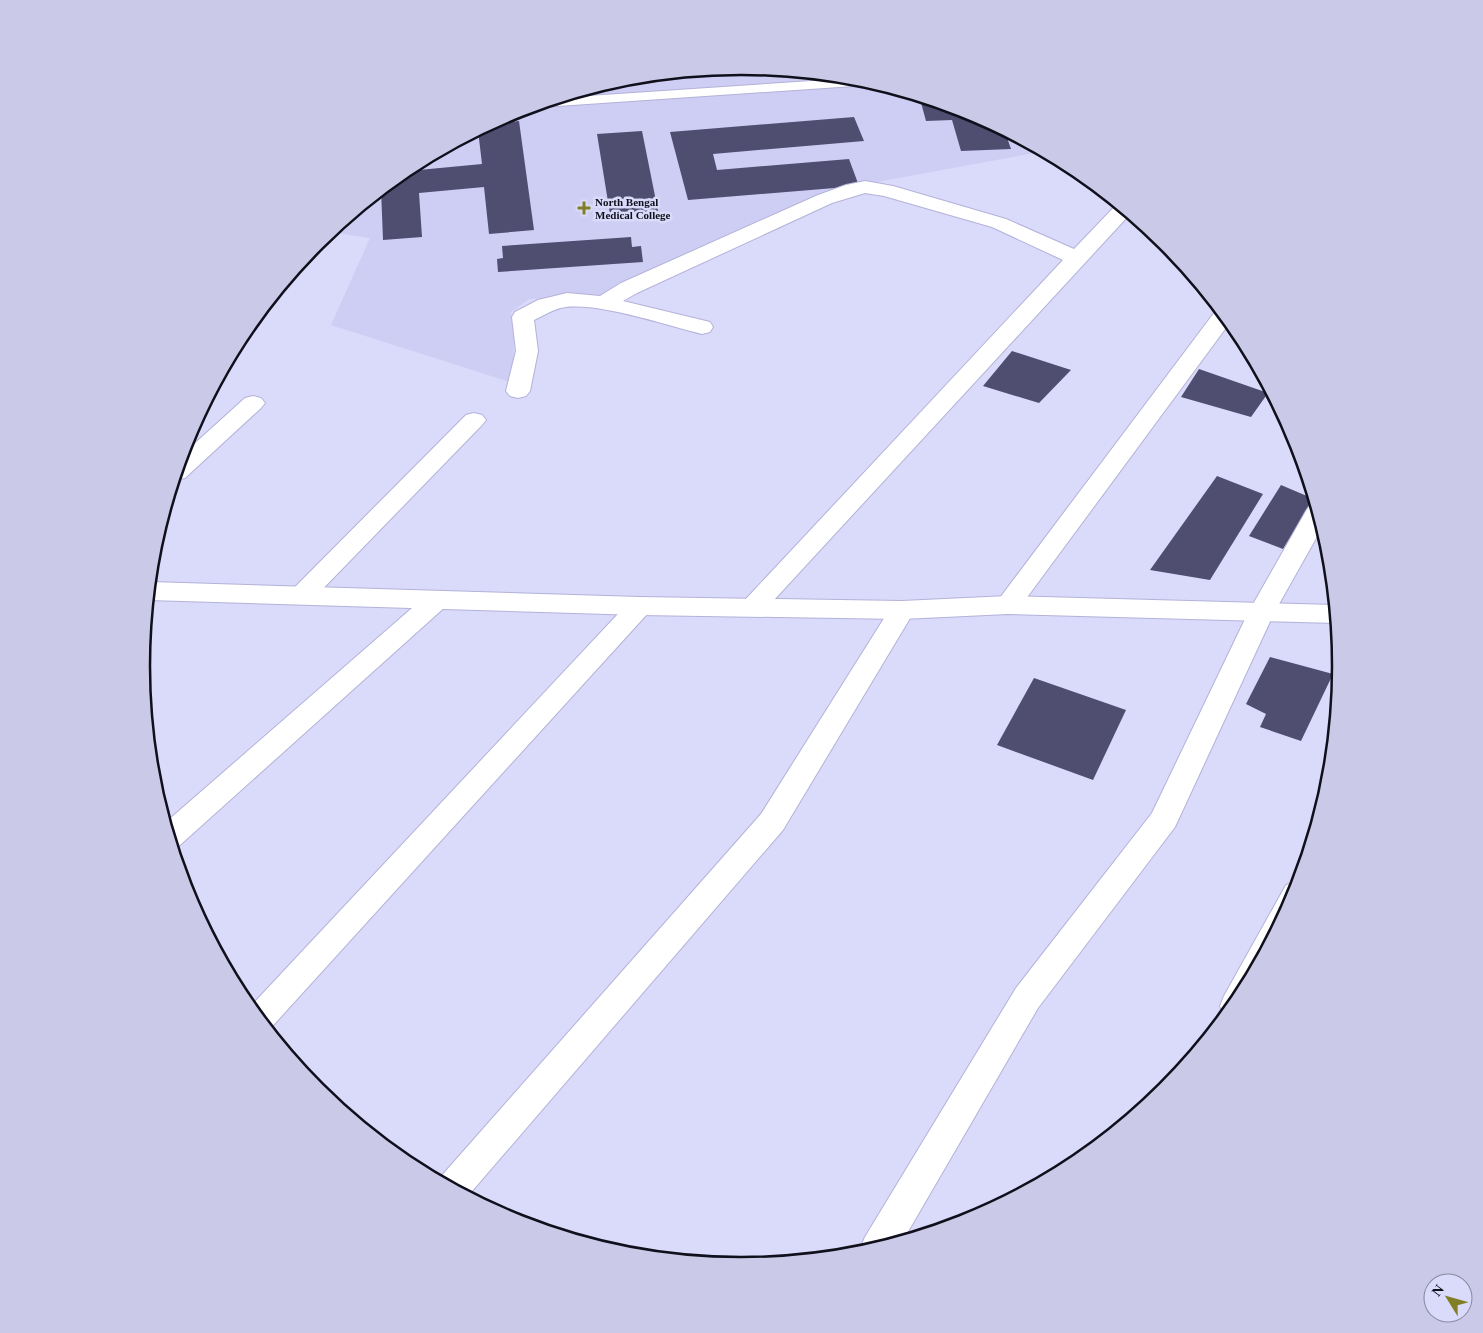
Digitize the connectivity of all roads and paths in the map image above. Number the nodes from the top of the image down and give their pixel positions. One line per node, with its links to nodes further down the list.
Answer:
1 (838, 83): 2 (lane)
2 (573, 100)
3 (1120, 212): 4 (street)
4 (1078, 259): 5 (street); 18 (street)
5 (604, 304): 7 (street); 8 (street)
6 (1221, 320): 17 (street)
7 (702, 327)
8 (518, 391)
9 (253, 403): 11 (street)
10 (474, 420): 14 (street)
11 (186, 464)
12 (1314, 518): 20 (street)
13 (155, 591): 14 (street)
14 (302, 595): 15 (street)
15 (436, 601): 16 (street); 22 (street)
16 (640, 606): 18 (street); 23 (street)
17 (1008, 606): 19 (street); 20 (street)
18 (753, 607): 19 (street)
19 (902, 610): 24 (street)
20 (1262, 613): 21 (street); 25 (street)
21 (1331, 614)
22 (174, 833)
23 (264, 1015)
24 (455, 1184)
25 (883, 1241)

